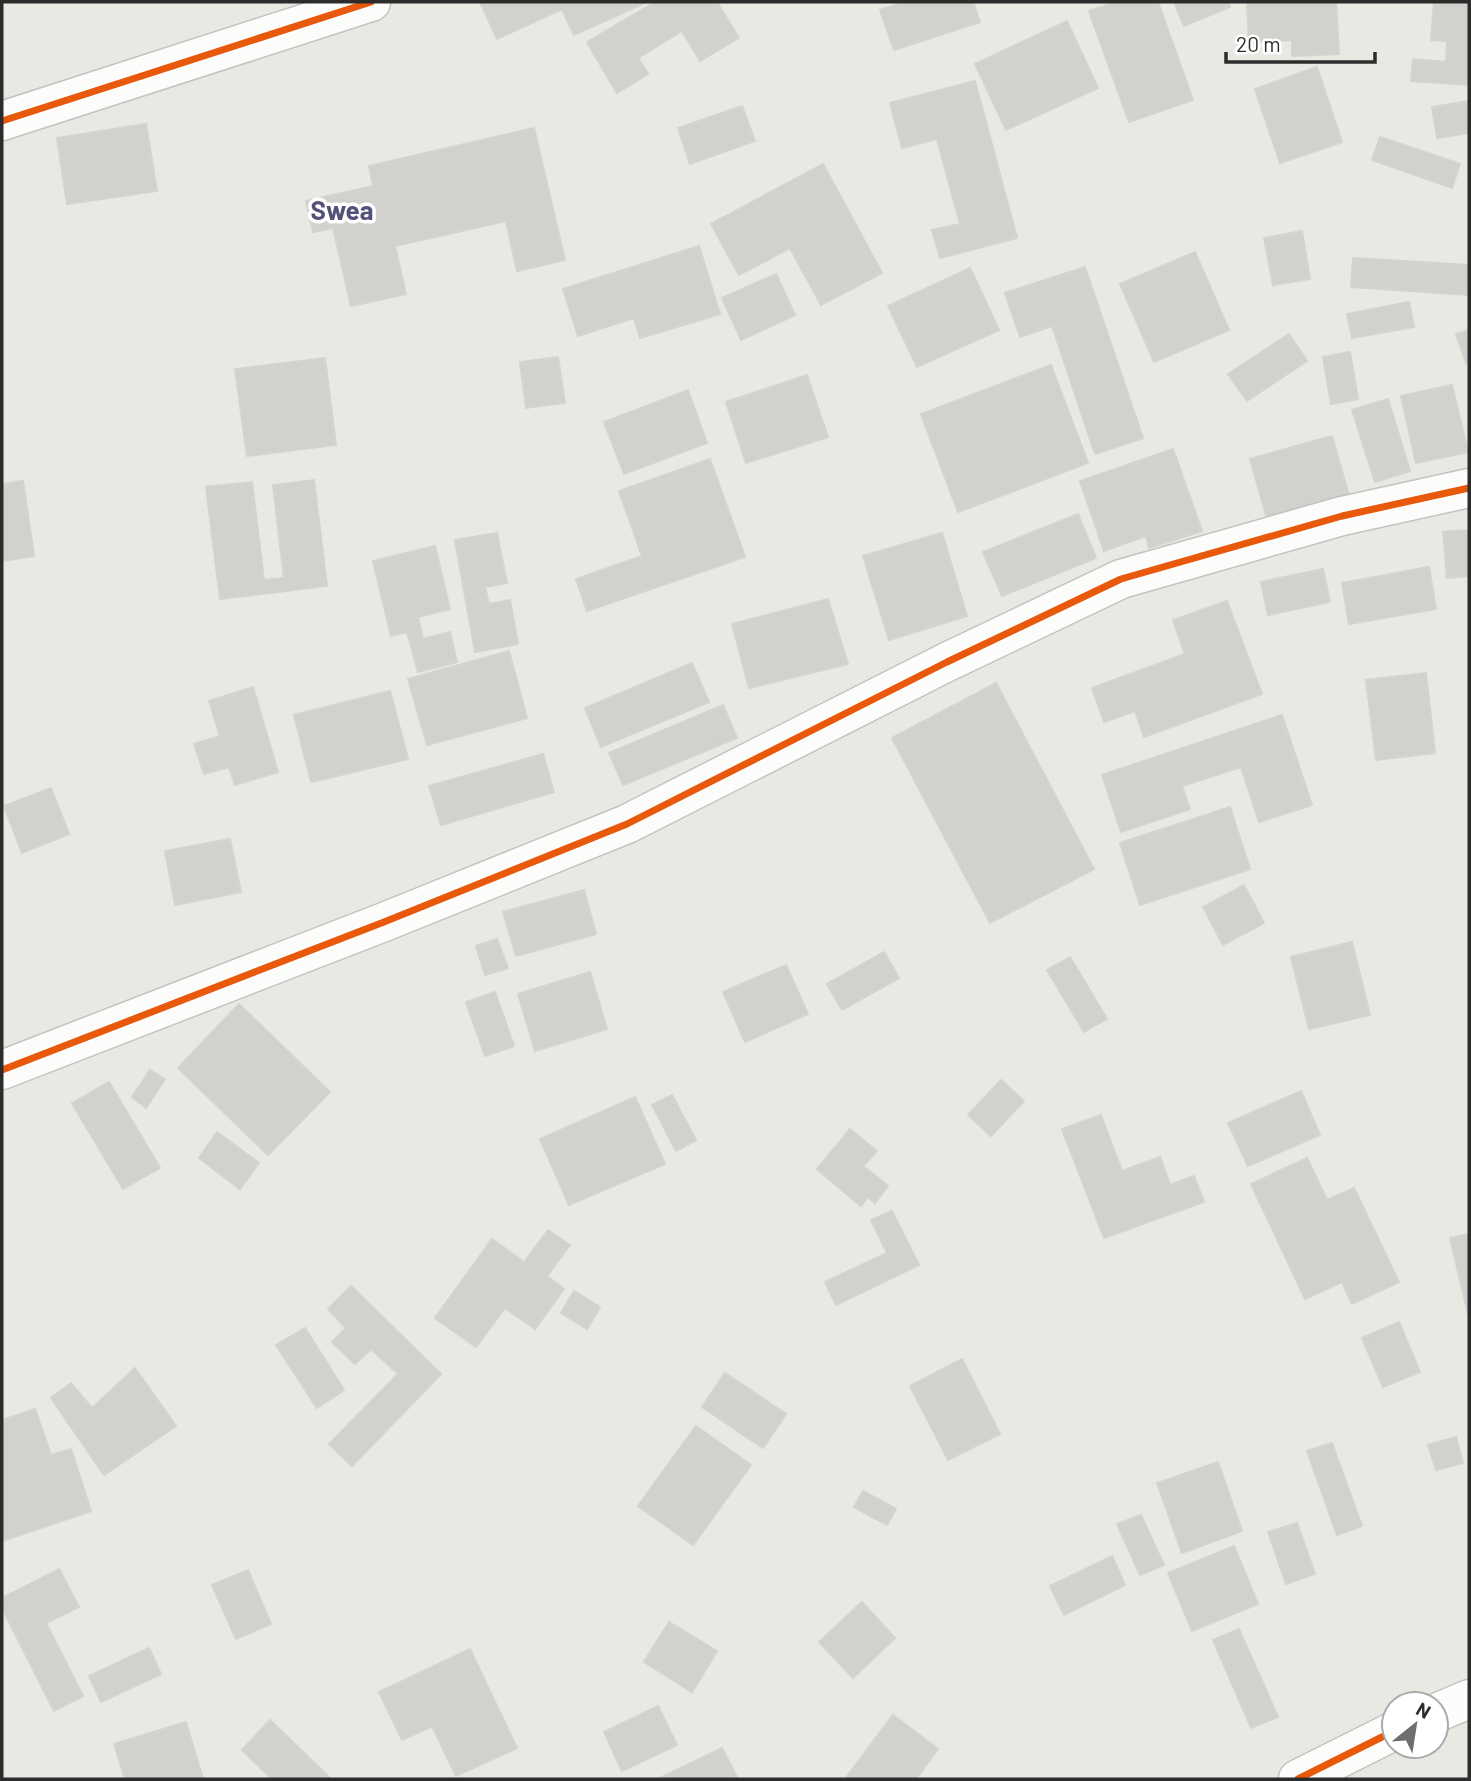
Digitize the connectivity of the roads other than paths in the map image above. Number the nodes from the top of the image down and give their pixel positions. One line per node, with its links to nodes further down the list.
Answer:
1 (371, 2): 2 (street)
2 (2, 121)
3 (1469, 488): 4 (street)
4 (2, 1070)
5 (1469, 1699): 6 (street)
6 (1450, 1707)
7 (1380, 1738): 8 (street)
8 (1298, 1779)

